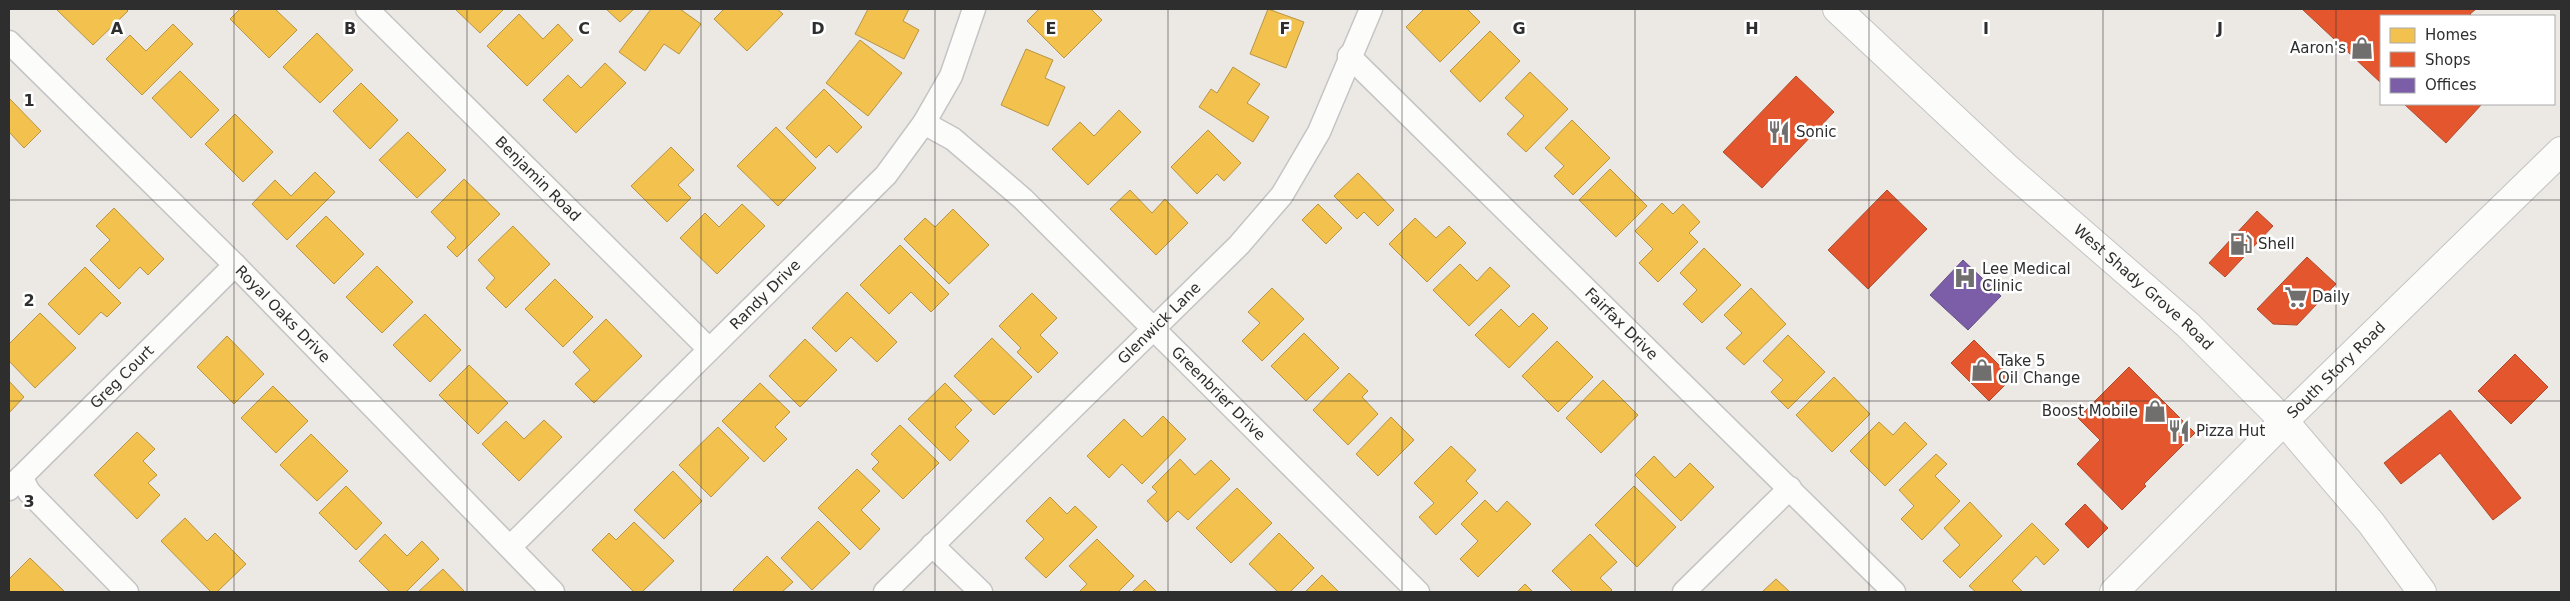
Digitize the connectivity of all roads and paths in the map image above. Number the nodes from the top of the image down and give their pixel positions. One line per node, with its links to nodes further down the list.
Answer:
1 (367, 9): 11 (street, Benjamin Road)
2 (974, 9): 7 (street, Randy Drive)
3 (1371, 9): 6 (street, Glenwick Lane)
4 (1837, 9): 12 (main road, West Shady Grove Road)
5 (9, 42): 9 (street, Royal Oaks Drive)
6 (1349, 56): 10 (street, Glenwick Lane); 14 (street, Fairfax Drive)
7 (924, 123): 10 (street, Greenbrier Drive); 11 (street, Randy Drive)
8 (2561, 152): 12 (main road, South Story Road)
9 (235, 265): 13 (street, Greg Court); 16 (street, Royal Oaks Drive)
10 (1153, 328): 15 (street, Glenwick Lane); 21 (street, Greenbrier Drive)
11 (709, 349): 16 (street, Randy Drive)
12 (2284, 421): 24 (main road, South Story Road); 25 (main road, West Shady Grove Road)
13 (15, 483): 17 (street)
14 (1790, 488): 22 (street); 23 (street, Fairfax Drive)
15 (932, 545): 19 (street, Glenwick Lane); 20 (street)
16 (510, 547): 18 (street, Royal Oaks Drive)
17 (127, 592)
18 (553, 592)
19 (885, 592)
20 (981, 592)
21 (1418, 592)
22 (1684, 592)
23 (1894, 592)
24 (2114, 592)
25 (2422, 592)

